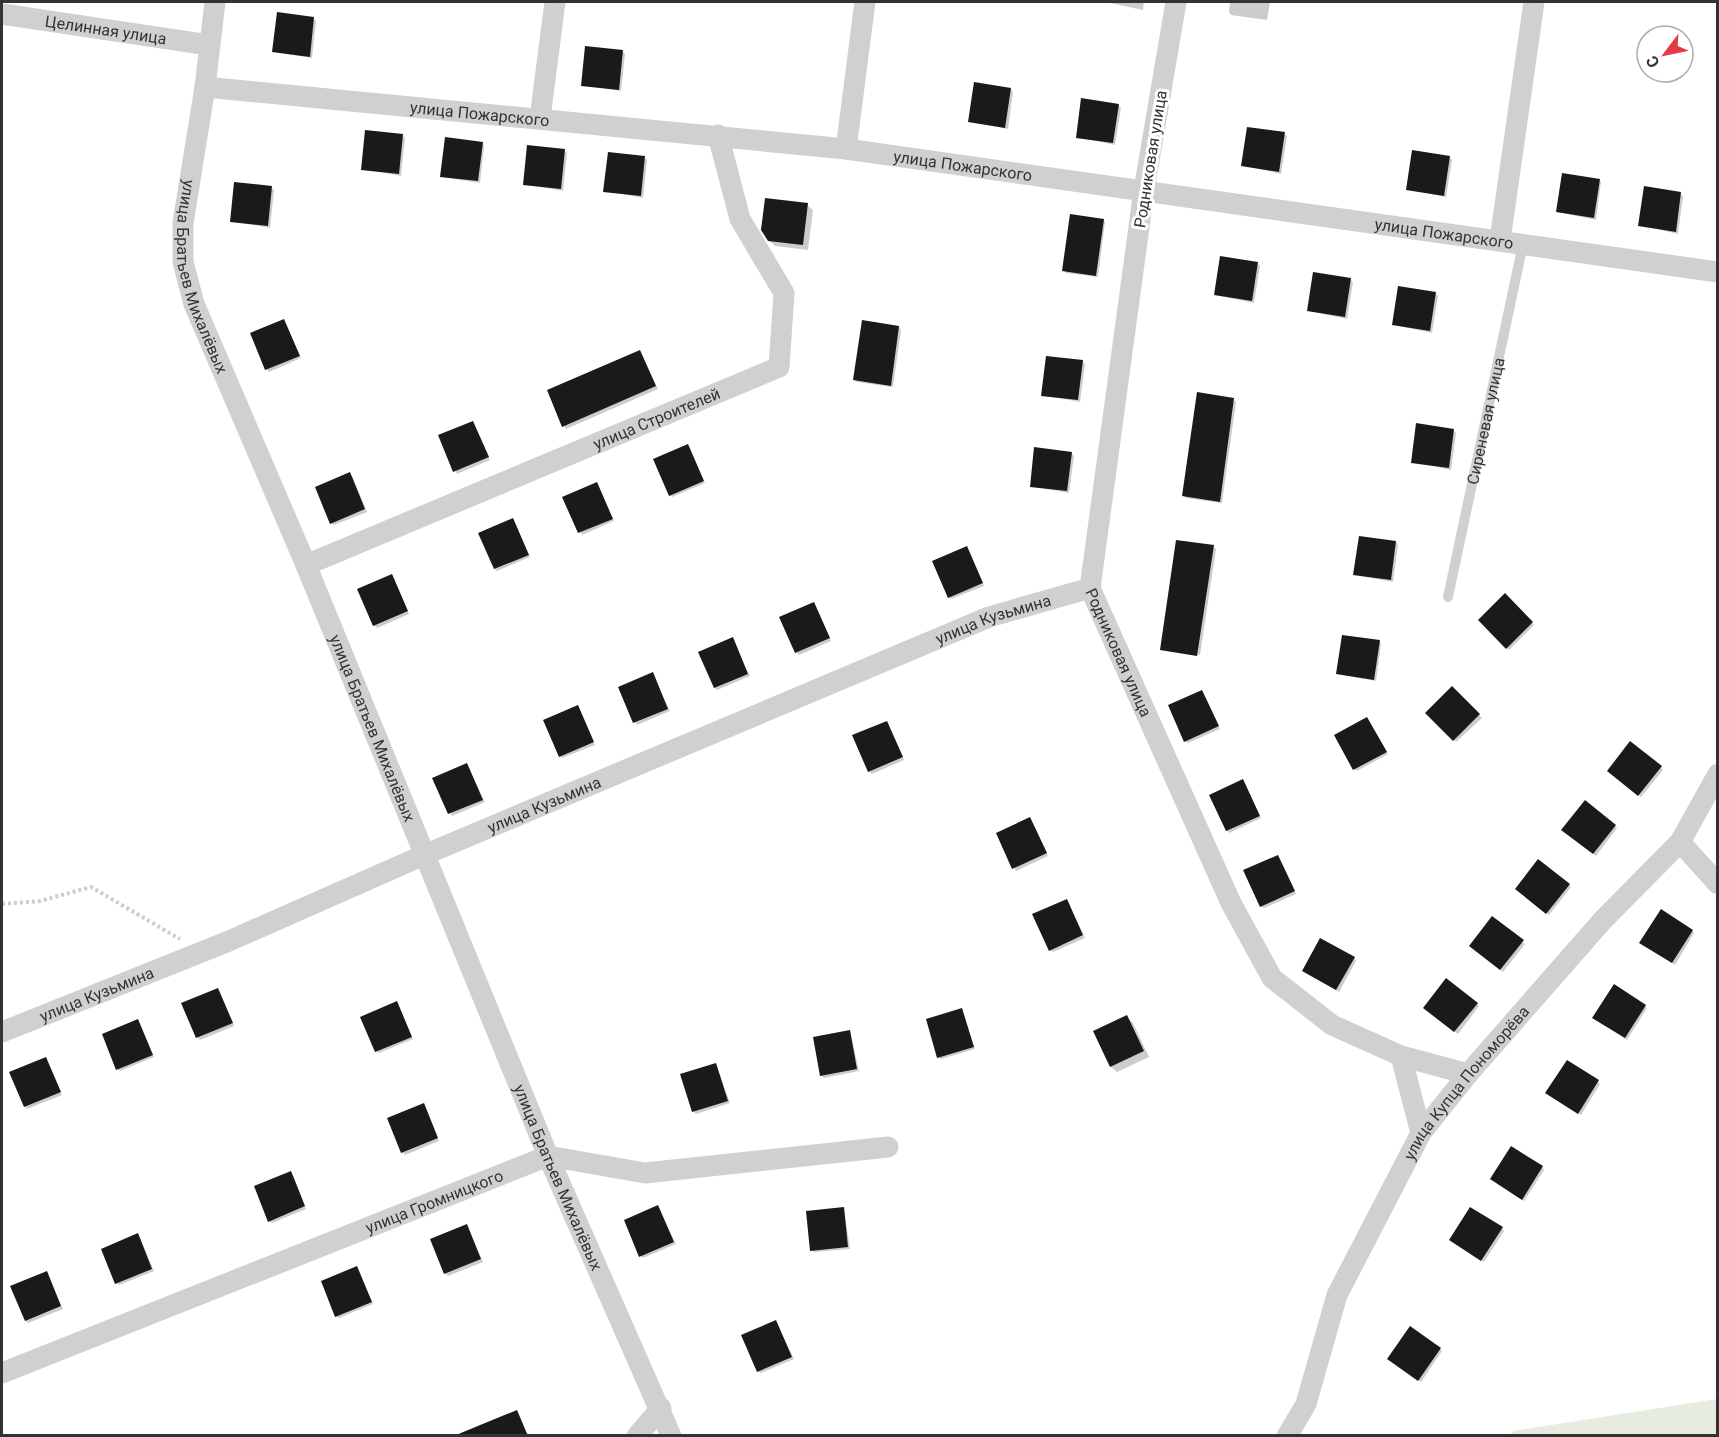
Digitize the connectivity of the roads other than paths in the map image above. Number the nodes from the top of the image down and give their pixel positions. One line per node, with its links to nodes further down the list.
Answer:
1 (215, 2): 7 (street, улица Братьев Михалёвых)
2 (555, 2): 9 (street)
3 (865, 2): 11 (street)
4 (1176, 2): 12 (street, Родниковая улица)
5 (1534, 2): 13 (street)
6 (2, 14): 7 (street, Целинная улица)
7 (209, 45): 8 (street, улица Братьев Михалёвых)
8 (205, 87): 9 (street, улица Пожарского); 16 (street, улица Братьев Михалёвых)
9 (540, 118): 10 (street, улица Пожарского)
10 (718, 135): 11 (street, улица Пожарского); 16 (street, улица Строителей)
11 (846, 148): 12 (street, улица Пожарского)
12 (1144, 190): 13 (street, улица Пожарского); 17 (street, Родниковая улица)
13 (1500, 240): 14 (street, улица Пожарского)
14 (1523, 244): 15 (street, улица Пожарского); 18 (lane, Сиреневая улица)
15 (1718, 272)
16 (306, 565): 21 (street, улица Братьев Михалёвых)
17 (1090, 588): 21 (street, улица Кузьмина); 24 (street, Родниковая улица)
18 (1448, 597)
19 (1718, 774): 20 (street, улица Купца Пономорёва)
20 (1680, 842): 22 (street); 25 (street, улица Купца Пономорёва)
21 (424, 855): 23 (street, улица Кузьмина); 28 (street, улица Братьев Михалёвых)
22 (1718, 884)
23 (2, 1032)
24 (1401, 1056): 25 (street, Родниковая улица); 26 (street)
25 (1468, 1074): 26 (street, улица Купца Пономорёва)
26 (1421, 1133): 33 (street, улица Купца Пономорёва)
27 (888, 1147): 28 (street)
28 (548, 1156): 29 (street, улица Громницкого); 30 (street, улица Братьев Михалёвых)
29 (2, 1373)
30 (661, 1408): 31 (street); 32 (street, улица Братьев Михалёвых)
31 (637, 1436)
32 (672, 1436)
33 (1287, 1436)

